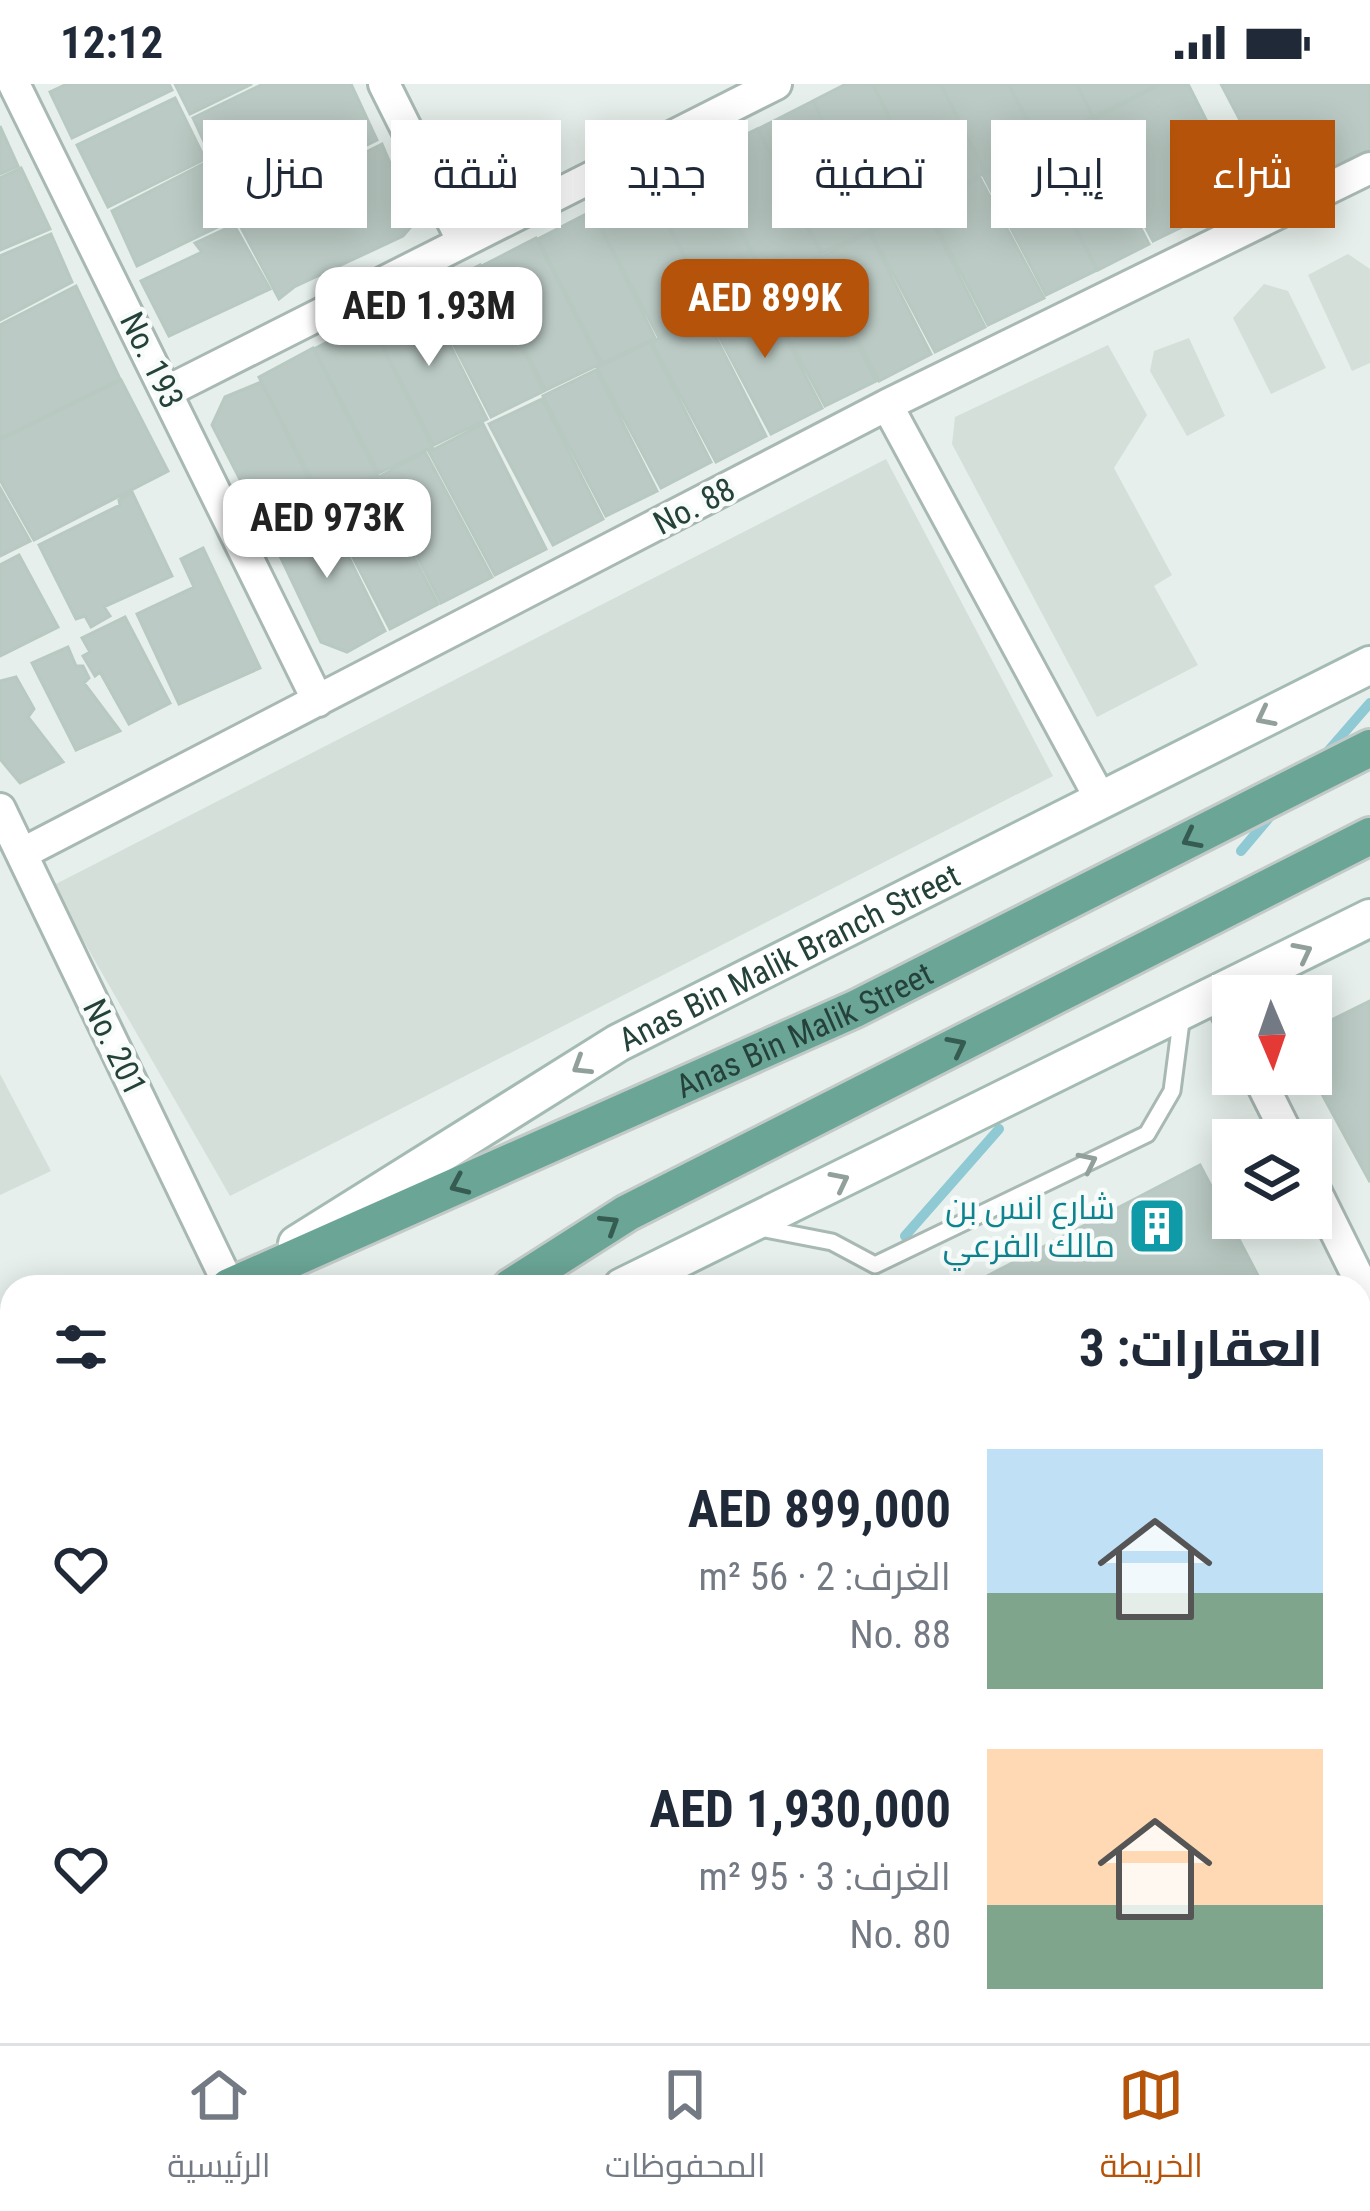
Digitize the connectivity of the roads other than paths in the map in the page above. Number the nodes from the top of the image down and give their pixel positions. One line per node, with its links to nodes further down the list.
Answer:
1 (14, 84): 6 (street, No. 193)
2 (384, 84): 5 (street)
3 (776, 84): 5 (street)
4 (1370, 168): 7 (street, No. 88)
5 (462, 240): 6 (street)
6 (168, 391): 9 (street, No. 193)
7 (887, 405): 9 (street, No. 88); 11 (street)
8 (1370, 665): 11 (street, Anas Bin Malik Branch Street, one-way to 11)
9 (318, 701): 14 (street, No. 88)
10 (1370, 748): 23 (main road, Anas Bin Malik Street, one-way to 23)
11 (1101, 800): 22 (street, Anas Bin Malik Branch Street, one-way to 22)
12 (0, 808): 14 (street, No. 201)
13 (1370, 836): 24 (main road, one-way to 13)
14 (22, 853): 21 (street, No. 201)
15 (1370, 918): 16 (street, one-way to 15)
16 (1280, 975)
17 (1182, 1009): 18 (street); 20 (street, one-way to 17); 20 (lane, one-way to 17)
18 (1212, 1010)
19 (1332, 1224): 26 (street)
20 (751, 1226): 25 (street)
21 (223, 1275)
22 (248, 1275)
23 (256, 1275)
24 (530, 1275)
25 (647, 1275)
26 (1357, 1275)

